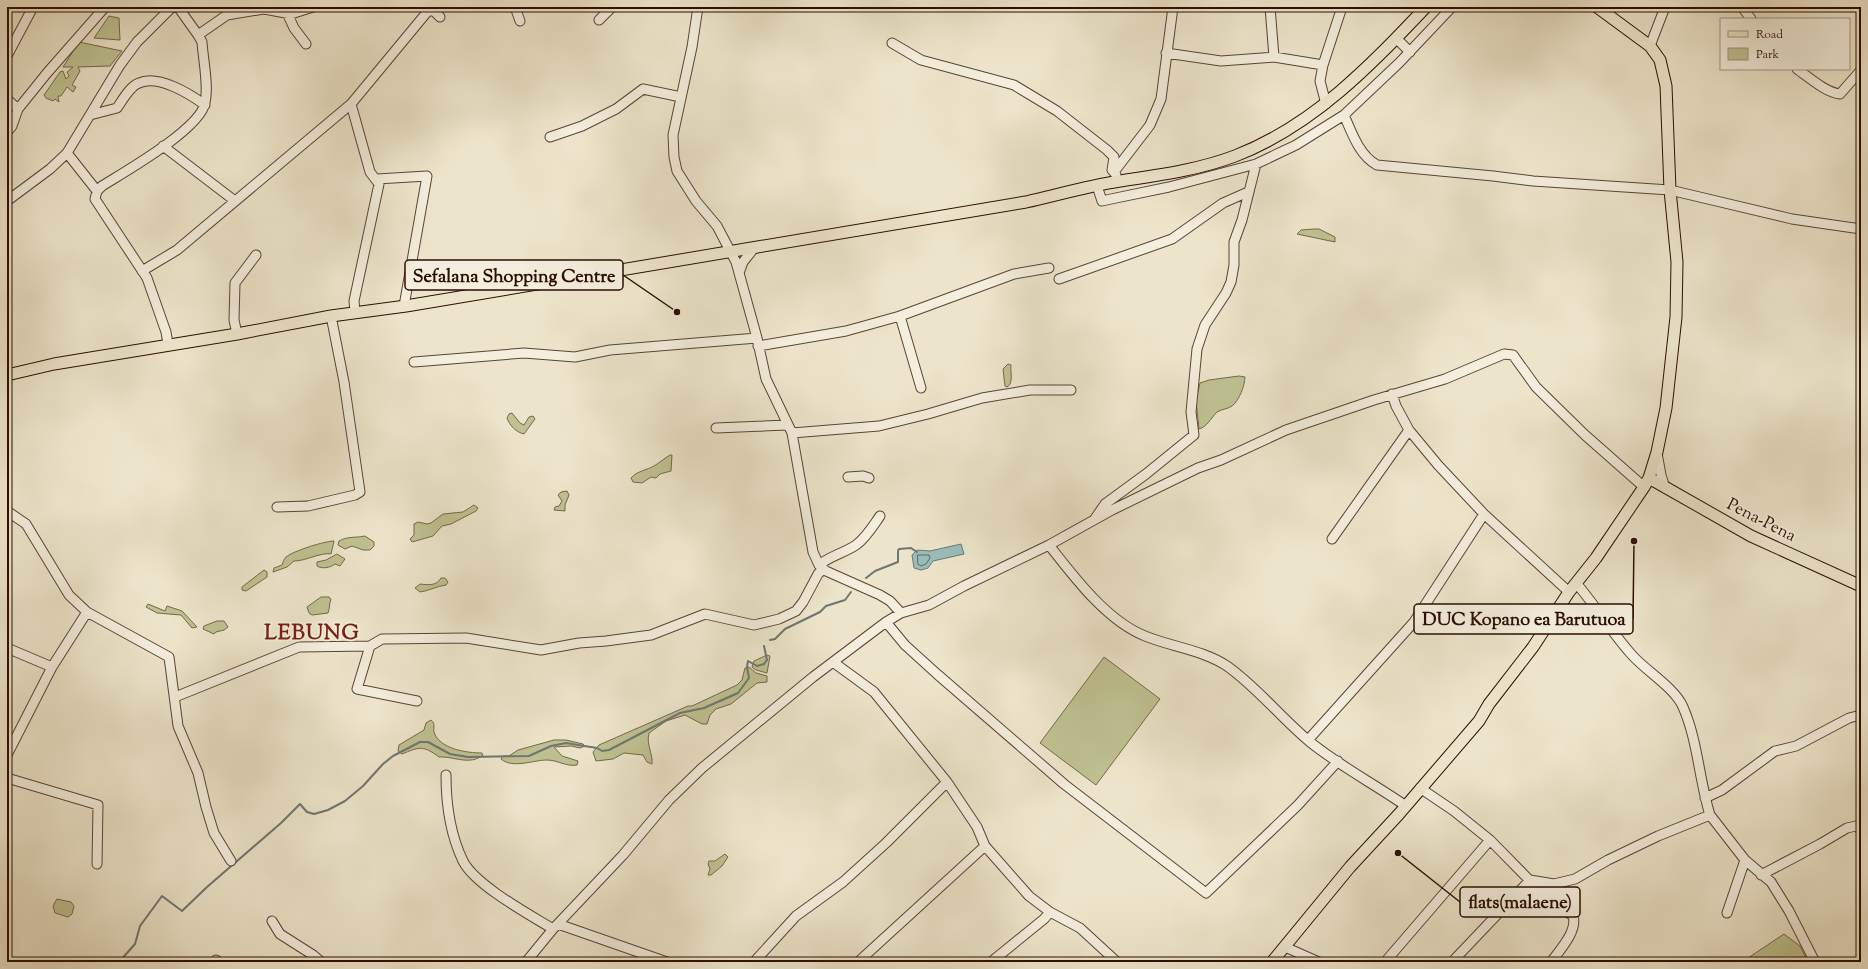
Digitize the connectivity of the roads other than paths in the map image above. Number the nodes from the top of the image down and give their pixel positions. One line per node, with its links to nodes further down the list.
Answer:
1 (33, 7): 29 (street)
2 (105, 7): 39 (street)
3 (172, 7): 40 (street)
4 (178, 7): 22 (street)
5 (314, 7): 17 (street)
6 (515, 7): 21 (street)
7 (612, 7): 20 (street)
8 (698, 7): 34 (street)
9 (1173, 7): 28 (street)
10 (1270, 7): 30 (street)
11 (1342, 7): 31 (street)
12 (1426, 7): 23 (main road)
13 (1452, 7): 27 (street)
14 (1597, 7): 26 (main road)
15 (1665, 7): 26 (street)
16 (1742, 7): 19 (street)
17 (287, 13): 22 (street); 24 (street)
18 (440, 17): 36 (street)
19 (1750, 18)
20 (599, 20)
21 (520, 21)
22 (198, 35): 38 (street)
23 (1396, 38): 27 (street); 37 (main road)
24 (306, 44)
25 (892, 44): 47 (street)
26 (1650, 46): 50 (main road)
27 (1410, 52): 41 (street)
28 (1166, 53): 30 (street); 47 (street)
29 (7, 56)
30 (1274, 57): 31 (street)
31 (1323, 65): 37 (street)
32 (1798, 70): 33 (street)
33 (1861, 70)
34 (681, 97): 43 (street); 57 (street)
35 (7, 99): 39 (street)
36 (351, 104): 48 (street); 54 (street)
37 (1326, 104): 47 (main road)
38 (205, 105): 40 (street); 44 (street)
39 (18, 109): 42 (street)
40 (90, 115): 45 (street)
41 (1344, 115): 46 (street); 50 (street)
42 (7, 132)
43 (550, 137)
44 (163, 146): 51 (street); 54 (street)
45 (67, 153): 51 (street); 53 (street)
46 (1256, 164): 49 (street); 52 (street)
47 (1117, 177): 49 (main road)
48 (377, 179): 63 (street); 64 (street)
49 (1097, 186): 56 (main road)
50 (1670, 190): 55 (street); 78 (main road)
51 (97, 191): 60 (street)
52 (1248, 192): 62 (street); 87 (street)
53 (7, 201)
54 (235, 201): 60 (street)
55 (1861, 230)
56 (755, 247): 57 (main road); 61 (street)
57 (732, 252): 61 (street); 63 (main road)
58 (256, 255): 67 (street)
59 (1049, 268): 66 (street)
60 (142, 271): 69 (street)
61 (739, 273): 68 (street)
62 (1059, 279)
63 (404, 306): 64 (main road)
64 (355, 312): 65 (main road)
65 (331, 316): 67 (main road); 83 (street)
66 (900, 316): 68 (street); 72 (street)
67 (237, 334): 69 (main road)
68 (758, 342): 70 (street); 76 (street)
69 (168, 344): 71 (main road)
70 (414, 362)
71 (7, 375)
72 (921, 388)
73 (1071, 390): 76 (street)
74 (1392, 394): 77 (street); 81 (street); 87 (street)
75 (716, 428): 76 (street)
76 (790, 429): 90 (street)
77 (1410, 430): 85 (street); 88 (street)
78 (1657, 452): 81 (main road); 82 (street)
79 (848, 477): 80 (street)
80 (869, 478)
81 (1647, 483): 82 (main road, Pena-Pena); 91 (main road)
82 (1665, 488): 92 (main road, Pena-Pena)
83 (277, 507)
84 (7, 511): 94 (street)
85 (1484, 514): 93 (street); 104 (street)
86 (880, 516): 90 (street)
87 (1093, 521): 89 (street)
88 (1332, 539)
89 (1050, 545): 95 (street); 104 (street)
90 (821, 567): 95 (street); 97 (street)
91 (1576, 583): 93 (main road); 111 (street)
92 (1861, 586)
93 (1569, 592): 110 (main road)
94 (87, 612): 100 (street); 101 (street)
95 (901, 613): 96 (street)
96 (886, 622): 99 (street); 106 (street)
97 (370, 646): 101 (street); 102 (street)
98 (7, 648): 100 (street)
99 (833, 662): 109 (street); 125 (street)
100 (52, 667): 105 (street)
101 (175, 697): 118 (street)
102 (417, 701)
103 (1861, 715): 111 (street)
104 (1308, 740): 106 (street)
105 (7, 755)
106 (1338, 761): 112 (street)
107 (446, 775): 125 (street)
108 (7, 778): 119 (street)
109 (947, 782): 116 (street); 132 (street)
110 (1420, 788): 112 (main road); 115 (street)
111 (1705, 798): 113 (street)
112 (1406, 806): 126 (main road)
113 (1710, 816): 117 (street); 121 (street)
114 (1861, 830): 120 (street)
115 (1490, 840): 121 (street); 138 (street)
116 (985, 846): 122 (street); 133 (street)
117 (1745, 860): 120 (street); 123 (street)
118 (231, 861)
119 (97, 864)
120 (1761, 875): 141 (street)
121 (1530, 880): 139 (street); 140 (street)
122 (1050, 912): 134 (street); 135 (street)
123 (1727, 913)
124 (272, 921): 129 (street)
125 (555, 927): 130 (street); 131 (street)
126 (1285, 947): 136 (main road); 137 (street)
127 (215, 962): 128 (street)
128 (219, 962)
129 (321, 962)
130 (526, 962)
131 (667, 962)
132 (754, 962)
133 (858, 962)
134 (991, 962)
135 (1117, 962)
136 (1272, 962)
137 (1319, 962)
138 (1385, 962)
139 (1452, 962)
140 (1551, 962)
141 (1815, 962)

